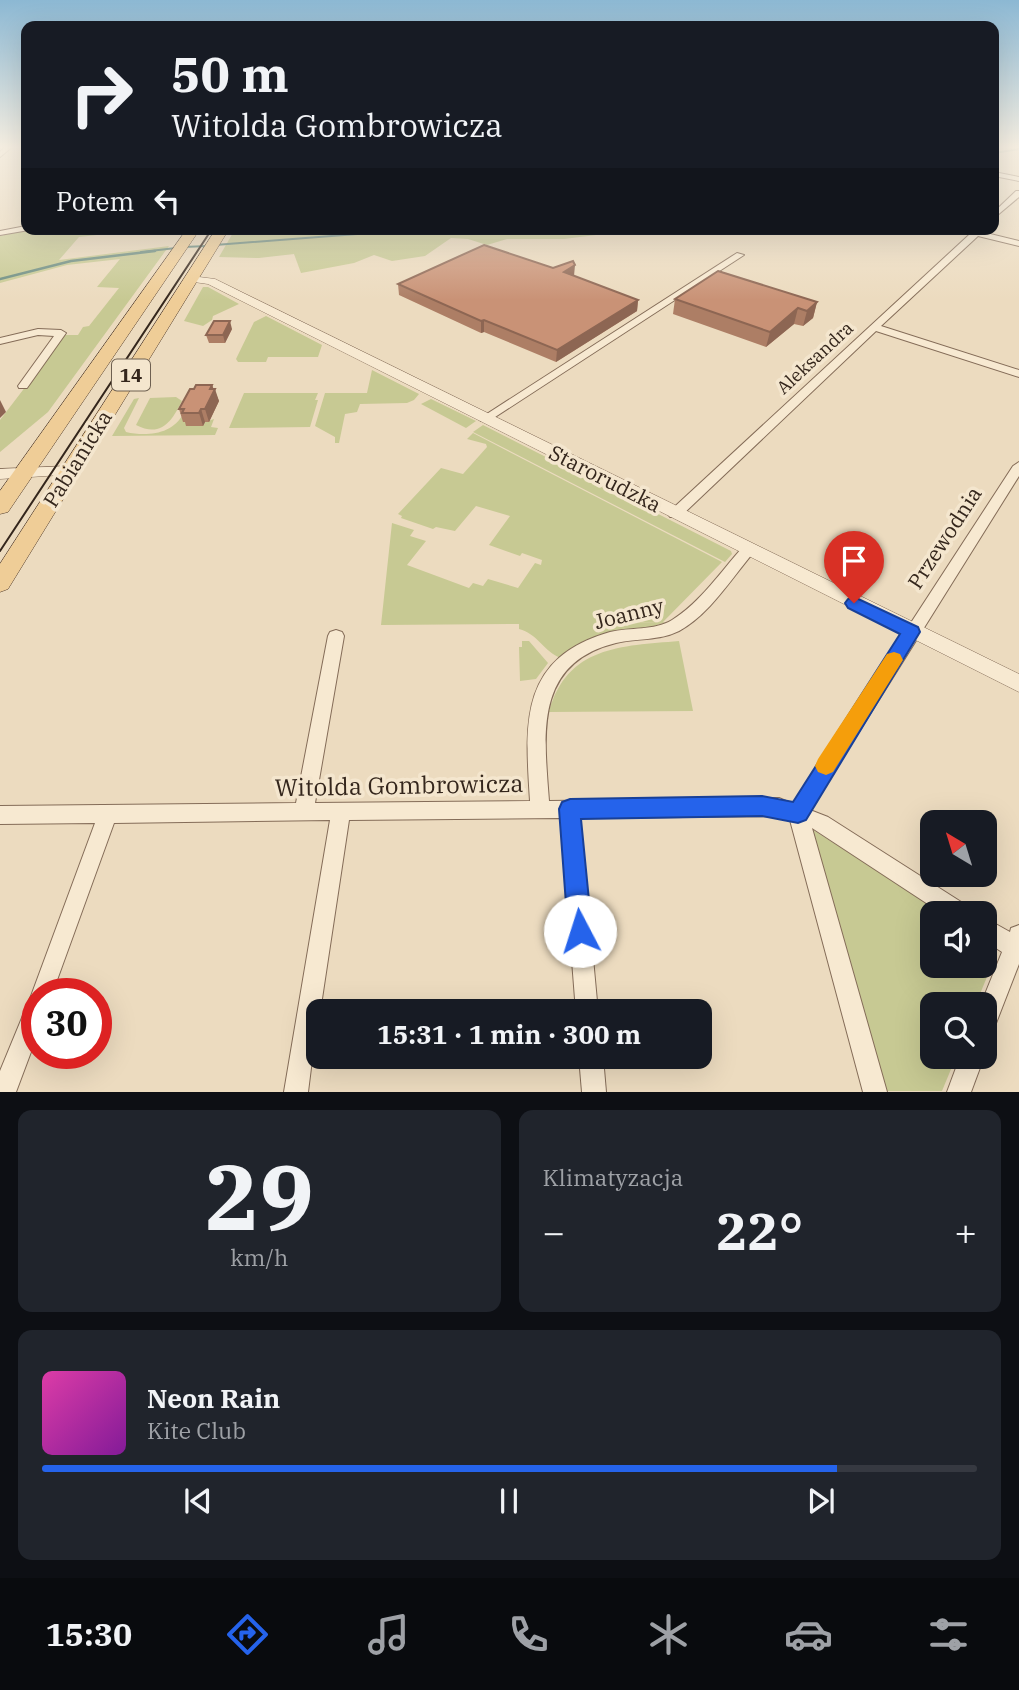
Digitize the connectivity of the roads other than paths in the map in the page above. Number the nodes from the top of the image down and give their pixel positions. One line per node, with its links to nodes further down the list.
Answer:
1 (1014, 198): 2 (street)
2 (999, 211)
3 (21, 229): 4 (street)
4 (0, 233)
5 (190, 235): 19 (main road, Pabianicka / 14)
6 (219, 235): 11 (main road, Pabianicka / 14)
7 (974, 235): 12 (street, Aleksandra)
8 (991, 235): 9 (street)
9 (1019, 244)
10 (740, 255): 16 (street)
11 (191, 279): 16 (street, Starorudzka); 18 (main road, Pabianicka / 14)
12 (873, 327): 14 (street); 22 (street, Aleksandra)
13 (0, 341): 15 (street)
14 (1019, 374)
15 (23, 386)
16 (485, 419): 22 (street, Starorudzka)
17 (1019, 466): 25 (street, Przewodnia)
18 (71, 471): 19 (street); 24 (main road, Pabianicka / 14)
19 (25, 472): 20 (street); 21 (main road, Pabianicka / 14)
20 (0, 474)
21 (0, 507)
22 (675, 514): 23 (street, Starorudzka)
23 (748, 550): 25 (street, Starorudzka); 28 (street, Joanny)
24 (0, 583)
25 (911, 632): 27 (street, Starorudzka); 32 (street, Przewodnia)
26 (335, 636): 30 (street)
27 (1019, 684)
28 (540, 809): 29 (street, Witolda Gombrowicza); 31 (street, Witolda Gombrowicza)
29 (570, 809): 32 (street, Witolda Gombrowicza); 40 (street)
30 (304, 811): 31 (street, Witolda Gombrowicza); 33 (street, Witolda Gombrowicza)
31 (341, 811): 45 (street)
32 (798, 813): 35 (street, Witolda Gombrowicza); 47 (street)
33 (108, 814): 34 (street, Witolda Gombrowicza); 38 (street)
34 (0, 815)
35 (942, 901)
36 (997, 934): 37 (street)
37 (1018, 945): 39 (street)
38 (47, 978)
39 (997, 995)
40 (586, 999)
41 (21, 1046): 44 (street)
42 (592, 1069): 46 (street)
43 (967, 1069): 48 (street)
44 (4, 1091)
45 (296, 1091)
46 (594, 1091)
47 (876, 1091)
48 (959, 1091)

